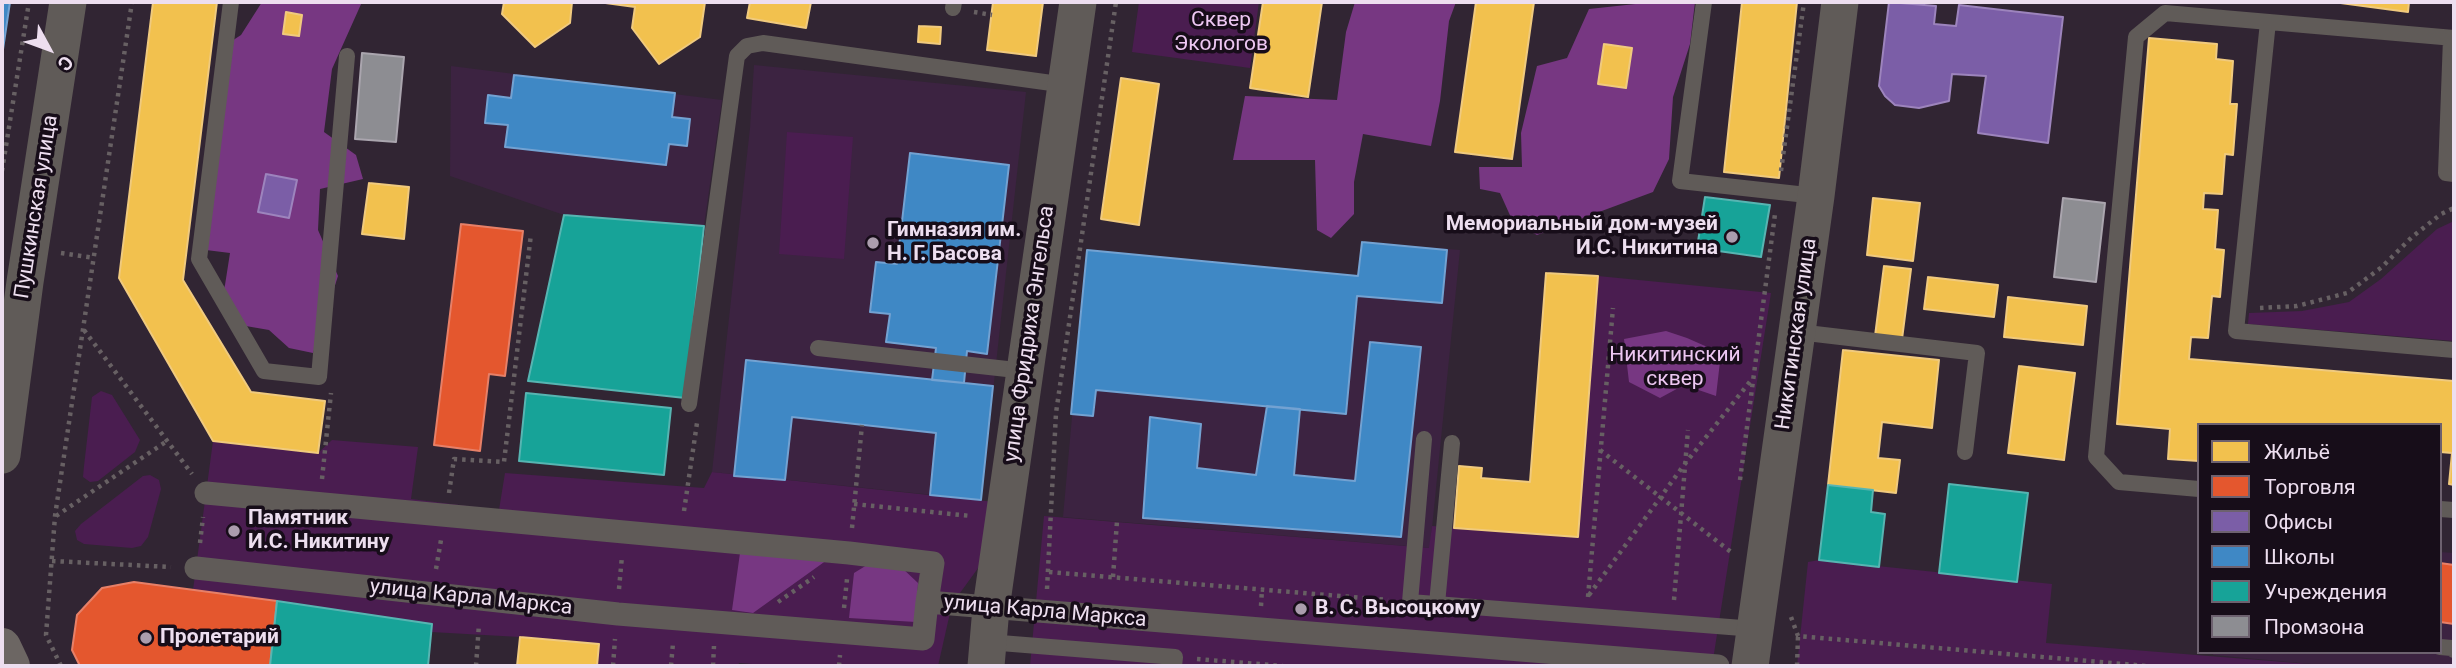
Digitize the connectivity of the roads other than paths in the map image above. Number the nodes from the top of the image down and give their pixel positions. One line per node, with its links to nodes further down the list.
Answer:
1 (68, 2): 12 (street, Пушкинская улица)
2 (231, 2): 8 (lane)
3 (1078, 2): 9 (street, улица Фридриха Энгельса)
4 (1704, 2): 11 (lane)
5 (1840, 2): 11 (street, Никитинская улица)
6 (2268, 22): 7 (lane); 16 (lane); 23 (lane)
7 (2453, 38): 10 (lane)
8 (347, 56)
9 (1066, 85): 17 (street, улица Фридриха Энгельса); 18 (lane)
10 (2454, 174)
11 (1816, 196): 14 (street, Никитинская улица)
12 (30, 248): 13 (street); 22 (street, Пушкинская улица)
13 (2, 315)
14 (1798, 332): 21 (lane); 28 (street, Никитинская улица)
15 (818, 348): 17 (lane)
16 (2454, 350)
17 (1025, 371): 29 (street, улица Фридриха Энгельса)
18 (693, 409)
19 (1424, 439): 27 (lane)
20 (1452, 443): 27 (lane)
21 (1965, 452)
22 (2, 455)
23 (2197, 489)
24 (206, 493): 26 (street)
25 (196, 568): 26 (street, улица Карла Маркса)
26 (927, 602): 29 (street, улица Карла Маркса)
27 (1437, 604): 28 (lane)
28 (1755, 629): 34 (street, Никитинская улица)
29 (989, 639): 31 (lane); 33 (street, улица Карла Маркса)
30 (2, 647): 32 (main road)
31 (1174, 661)
32 (11, 666)
33 (1718, 666)
34 (1750, 666)

